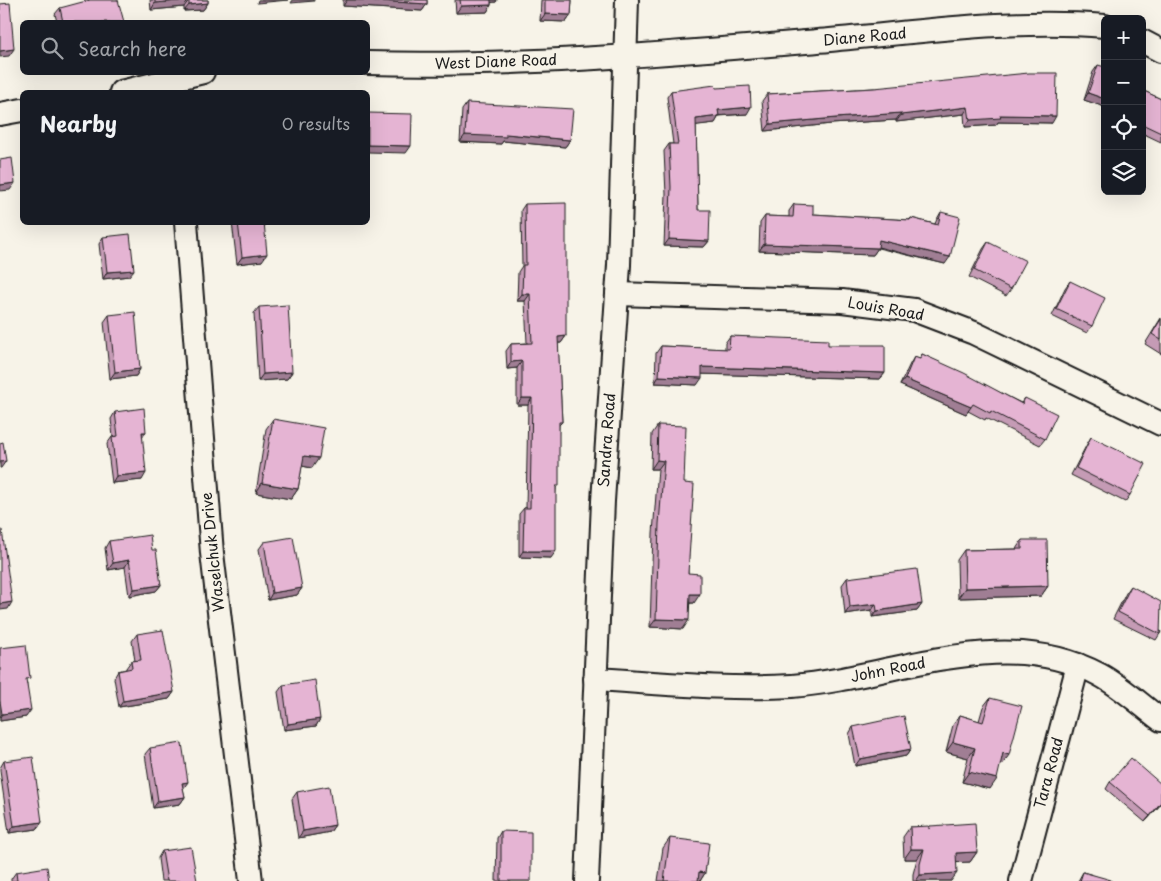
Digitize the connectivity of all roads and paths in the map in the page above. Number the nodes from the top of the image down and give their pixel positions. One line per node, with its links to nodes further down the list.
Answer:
1 (627, 0): 5 (street, Sandra Road)
2 (1101, 26): 5 (street, Diane Road)
3 (1146, 43): 4 (street)
4 (1161, 51)
5 (625, 57): 6 (street, West Diane Road); 13 (street, Sandra Road)
6 (370, 63)
7 (196, 75): 8 (street)
8 (173, 86): 9 (street)
9 (138, 90)
10 (20, 110): 11 (street)
11 (0, 114)
12 (186, 225): 18 (street, Waselchuk Drive)
13 (617, 294): 14 (street, Louis Road); 16 (street, Sandra Road)
14 (1161, 424)
15 (1078, 665): 16 (street, John Road); 17 (street, John Road); 20 (street, Tara Road)
16 (595, 679): 19 (street, Sandra Road)
17 (1161, 720)
18 (251, 881)
19 (587, 881)
20 (1021, 881)

